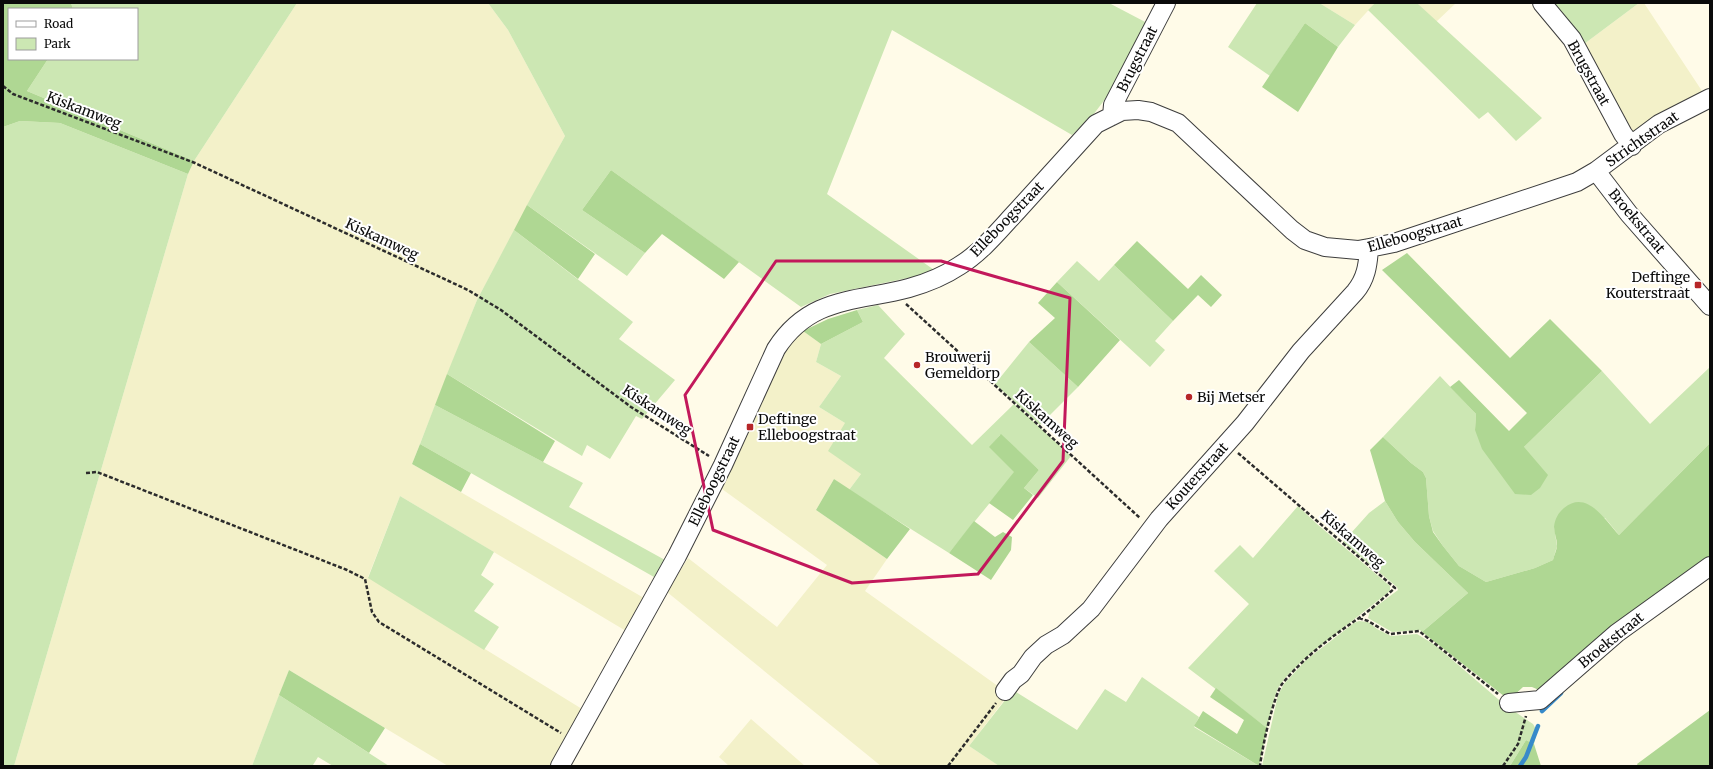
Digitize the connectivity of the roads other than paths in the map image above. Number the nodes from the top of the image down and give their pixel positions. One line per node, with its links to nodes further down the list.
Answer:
1 (1166, 3): 4 (street, Brugstraat)
2 (1542, 3): 5 (street, Brugstraat)
3 (1710, 98): 5 (street, Strichtstraat)
4 (1112, 116): 7 (street, Elleboogstraat); 12 (street, Elleboogstraat)
5 (1632, 146): 6 (street, Strichtstraat)
6 (1596, 171): 7 (street, Elleboogstraat); 8 (street, Broekstraat)
7 (1369, 248): 10 (street, Kouterstraat)
8 (1710, 306)
9 (1710, 566): 11 (street, Broekstraat)
10 (1005, 691)
11 (1509, 703)
12 (560, 766)

